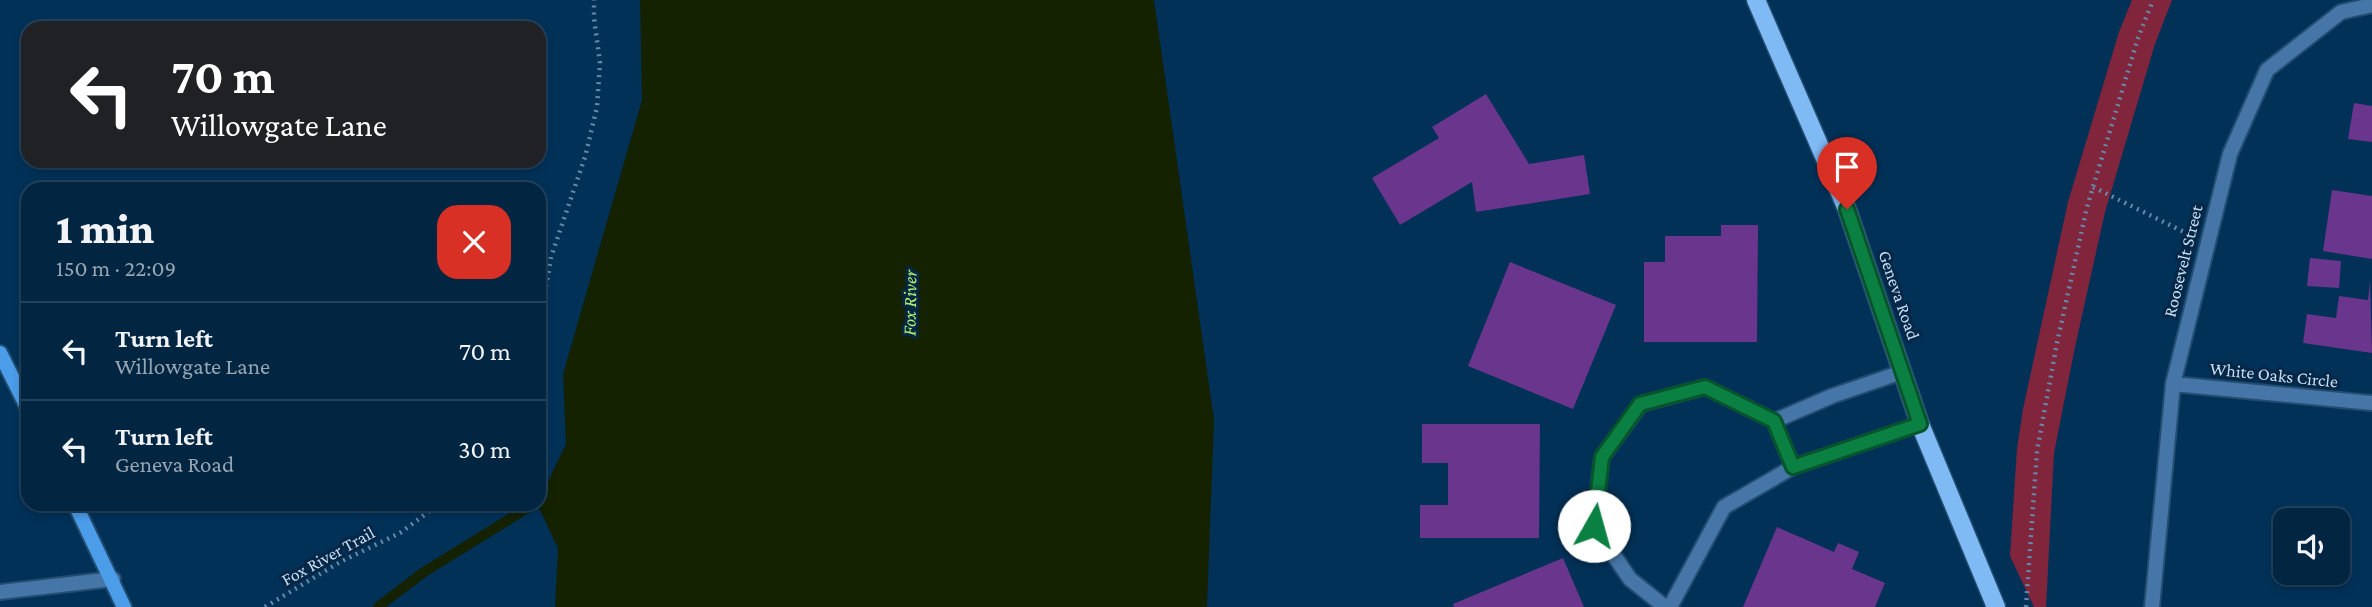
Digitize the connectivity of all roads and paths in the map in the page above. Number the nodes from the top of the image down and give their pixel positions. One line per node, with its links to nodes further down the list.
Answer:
1 (594, 0): 7 (path)
2 (1756, 0): 9 (main road, Geneva Road)
3 (2153, 0): 5 (path)
4 (2372, 5): 6 (street, Roosevelt Street)
5 (2093, 187): 6 (path); 25 (path)
6 (2207, 243): 10 (street, Roosevelt Street)
7 (546, 287)
8 (0, 352): 11 (main road)
9 (1902, 372): 13 (street); 14 (main road, Geneva Road)
10 (2173, 384): 12 (street, White Oaks Circle); 20 (street, Roosevelt Street)
11 (21, 395)
12 (2372, 403)
13 (1774, 421): 15 (street); 23 (street)
14 (1920, 424): 15 (street); 24 (main road, Geneva Road)
15 (1793, 467): 23 (street)
16 (79, 511): 18 (main road)
17 (430, 511): 22 (path, Fox River Trail)
18 (113, 579): 19 (street); 21 (main road)
19 (0, 592)
20 (2151, 603)
21 (124, 607)
22 (265, 607)
23 (1668, 607)
24 (1996, 607)
25 (2026, 607)

